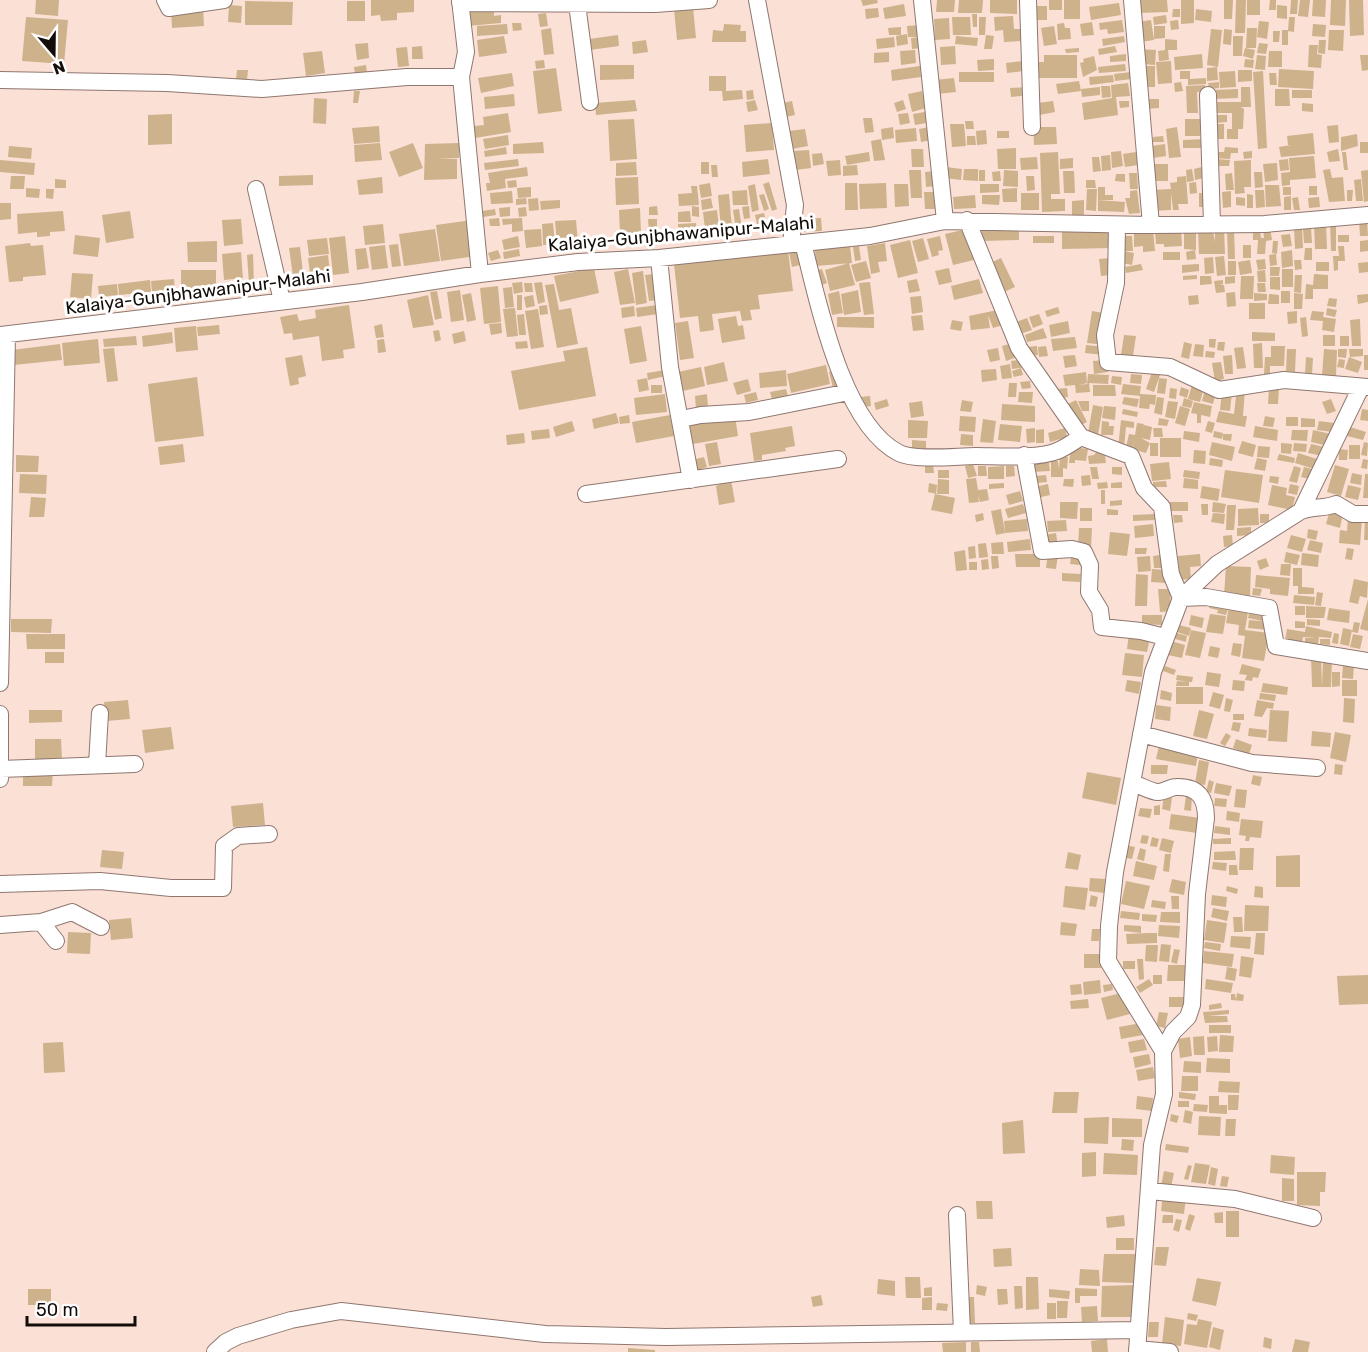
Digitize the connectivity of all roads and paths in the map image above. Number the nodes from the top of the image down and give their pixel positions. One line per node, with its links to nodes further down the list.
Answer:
1 (165, 0): 2 (street)
2 (224, 0)
3 (709, 0): 9 (street)
4 (757, 0): 22 (street)
5 (922, 0): 18 (street)
6 (1028, 0): 14 (street)
7 (1132, 0): 21 (street)
8 (460, 1): 9 (street); 10 (street)
9 (577, 4): 13 (street)
10 (461, 77): 11 (street); 24 (street)
11 (0, 80)
12 (1208, 95): 19 (street)
13 (590, 102)
14 (1032, 127)
15 (256, 189): 25 (street)
16 (1368, 214): 19 (street, Kalaiya-Gunjbhawanipur-Malahi)
17 (967, 220): 18 (street, Kalaiya-Gunjbhawanipur-Malahi); 20 (street, Kalaiya-Gunjbhawanipur-Malahi); 30 (street)
18 (945, 222): 22 (street, Kalaiya-Gunjbhawanipur-Malahi)
19 (1212, 224): 21 (street, Kalaiya-Gunjbhawanipur-Malahi)
20 (1117, 225): 21 (street, Kalaiya-Gunjbhawanipur-Malahi); 27 (street)
21 (1151, 225)
22 (797, 243): 23 (street, Kalaiya-Gunjbhawanipur-Malahi); 28 (street)
23 (659, 258): 24 (street, Kalaiya-Gunjbhawanipur-Malahi); 29 (street)
24 (480, 274): 25 (street, Kalaiya-Gunjbhawanipur-Malahi)
25 (282, 301): 26 (street, Kalaiya-Gunjbhawanipur-Malahi)
26 (4, 335): 40 (street)
27 (1365, 387): 35 (street)
28 (849, 392): 29 (street); 31 (street)
29 (681, 419): 33 (street)
30 (1081, 437): 31 (street); 37 (street)
31 (1024, 455): 38 (street)
32 (838, 459): 33 (street)
33 (691, 480): 34 (street)
34 (586, 494)
35 (1301, 511): 36 (street); 37 (street)
36 (1368, 514)
37 (1181, 598): 38 (street); 39 (street)
38 (1165, 637): 43 (street)
39 (1368, 661)
40 (0, 683)
41 (100, 713): 45 (street)
42 (0, 714): 47 (street)
43 (1141, 734): 46 (street); 48 (street)
44 (135, 764): 45 (street)
45 (97, 765): 47 (street)
46 (1317, 768)
47 (0, 774)
48 (1132, 783): 55 (street); 55 (street)
49 (269, 834): 50 (street)
50 (0, 885)
51 (41, 922): 52 (street); 53 (street); 54 (street)
52 (0, 925)
53 (101, 927)
54 (56, 941)
55 (1163, 1052): 56 (street)
56 (1149, 1191): 58 (street); 59 (street)
57 (957, 1215): 60 (street)
58 (1313, 1218)
59 (1138, 1330): 60 (street); 61 (street)
60 (962, 1332): 62 (street)
61 (1137, 1350): 63 (street)
62 (215, 1352)
63 (1170, 1352)

